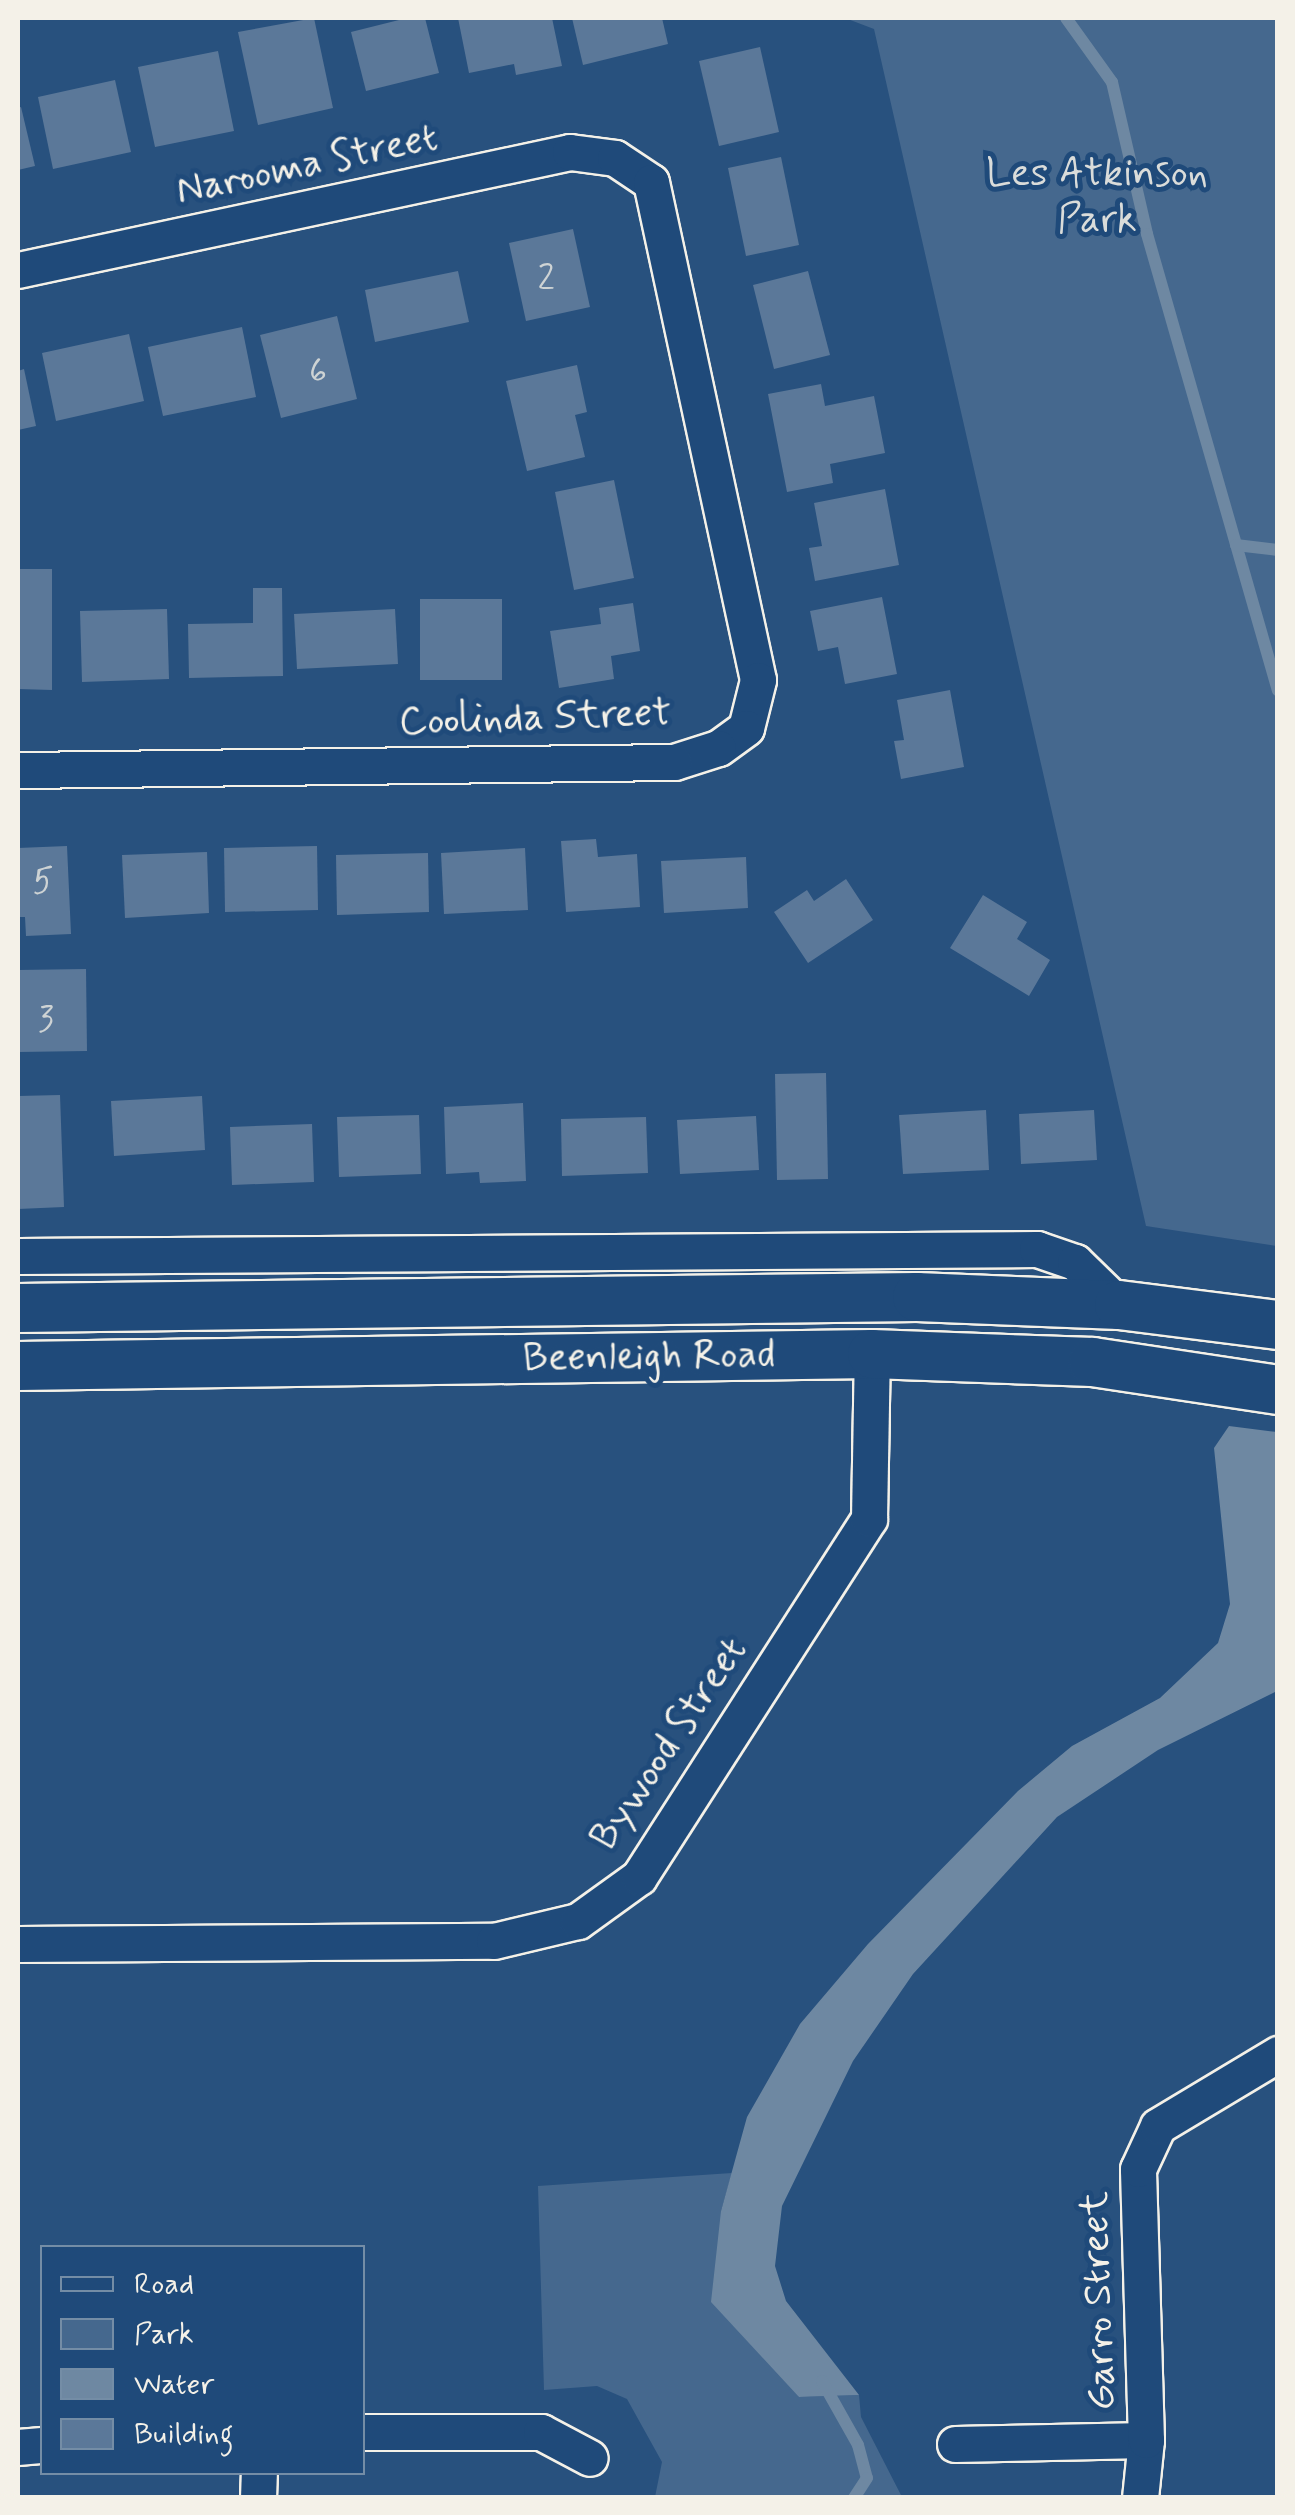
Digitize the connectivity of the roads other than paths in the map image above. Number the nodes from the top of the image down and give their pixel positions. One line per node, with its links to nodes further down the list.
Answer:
1 (615, 158): 2 (street, Narooma Street); 3 (street, Coolinda Street)
2 (18, 270)
3 (18, 770)
4 (18, 1256): 5 (street)
5 (1119, 1305): 6 (main road, Beenleigh Road); 7 (main road, Beenleigh Road)
6 (18, 1308)
7 (1278, 1325)
8 (872, 1354): 9 (main road, Beenleigh Road); 10 (main road, Beenleigh Road); 11 (street, Bywood Street)
9 (18, 1366)
10 (1278, 1390)
11 (18, 1944)
12 (1278, 2054): 14 (street, Garro Street)
13 (365, 2432): 16 (street)
14 (1146, 2440): 15 (street); 17 (street, Garro Street)
15 (955, 2444)
16 (590, 2458)
17 (1140, 2498)

